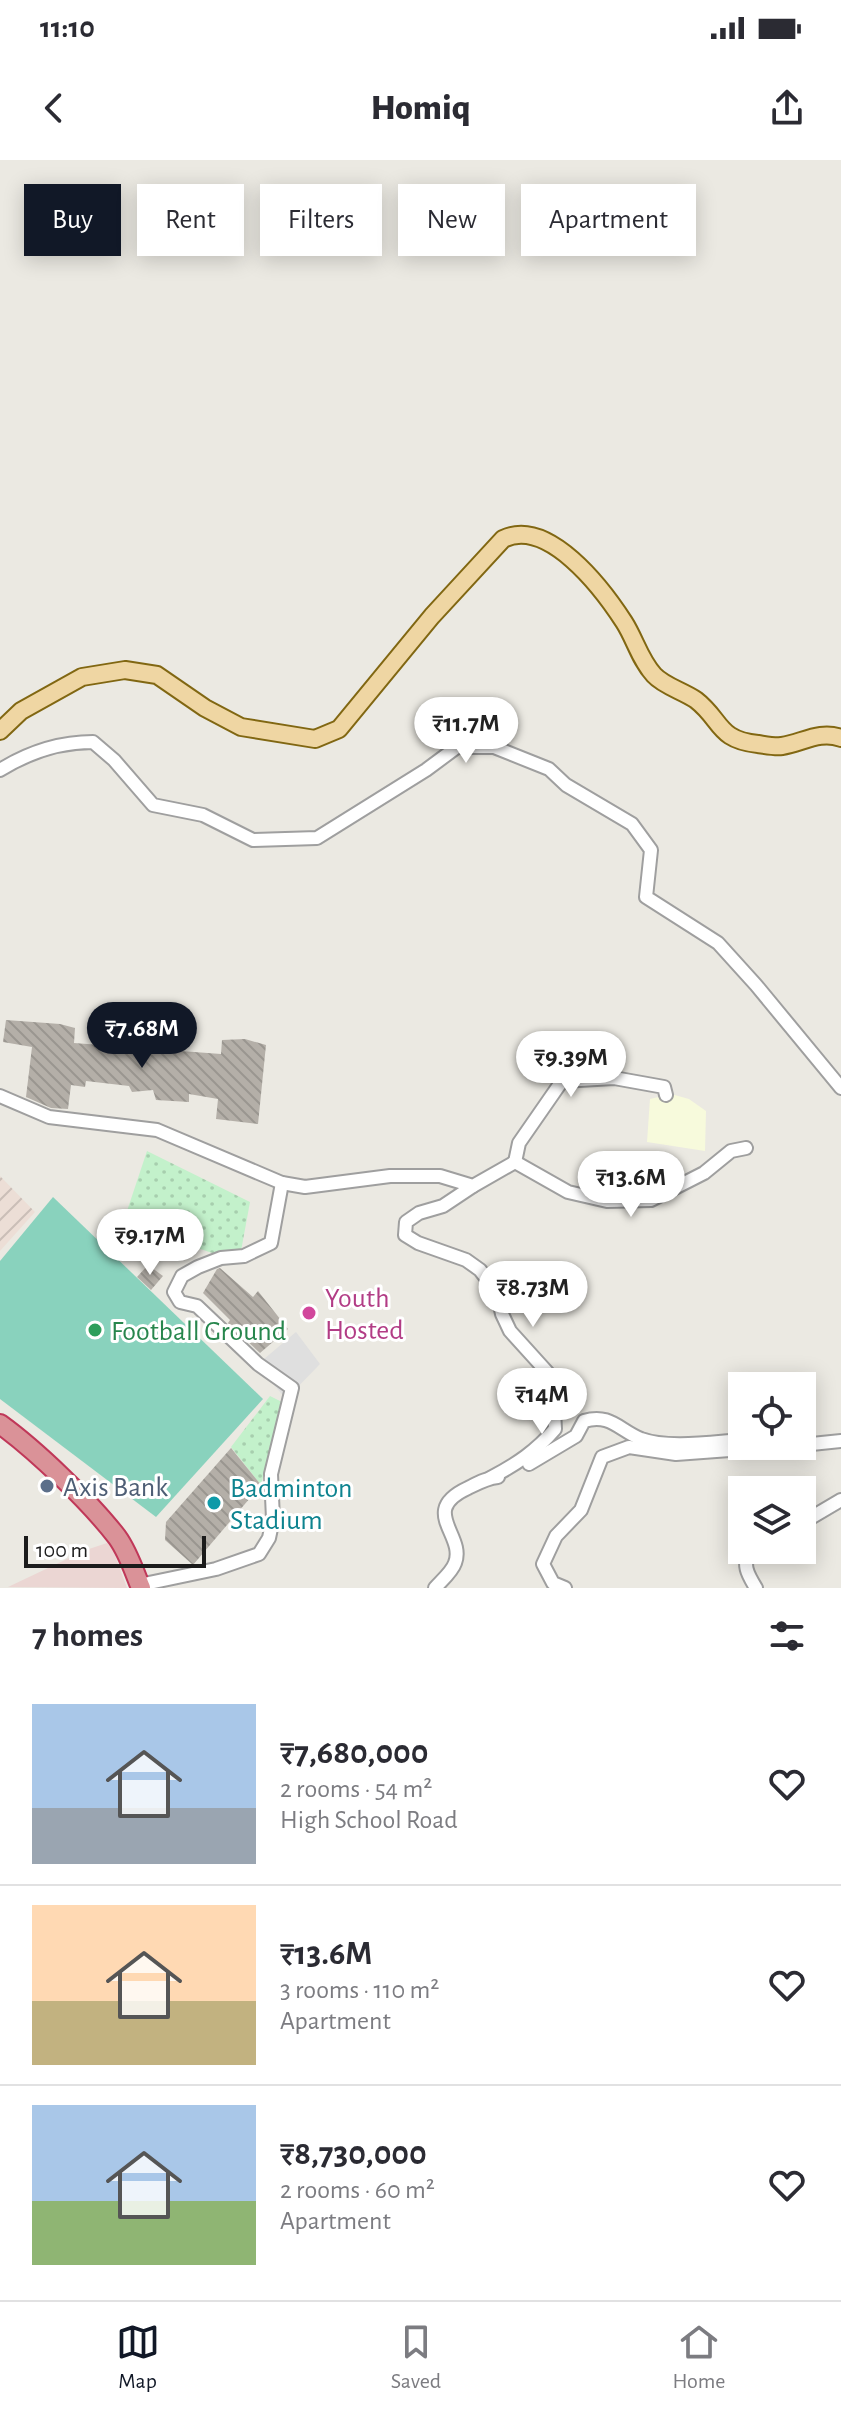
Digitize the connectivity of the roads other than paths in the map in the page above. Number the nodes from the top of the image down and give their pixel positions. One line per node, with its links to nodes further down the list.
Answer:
1 (0, 731): 2 (main road)
2 (841, 738)
3 (0, 770): 4 (street)
4 (841, 1088)
5 (666, 1095): 8 (street)
6 (0, 1096): 9 (street)
7 (746, 1148): 8 (street)
8 (515, 1162): 10 (street)
9 (282, 1183): 10 (street); 20 (street)
10 (473, 1186): 16 (street)
11 (0, 1424): 20 (highway)
12 (728, 1441): 16 (street)
13 (841, 1441): 14 (street)
14 (816, 1444)
15 (728, 1450): 22 (street)
16 (490, 1478): 21 (street)
17 (841, 1500): 18 (street)
18 (816, 1515)
19 (746, 1564): 23 (street)
20 (140, 1587)
21 (435, 1588)
22 (565, 1588)
23 (756, 1588)

